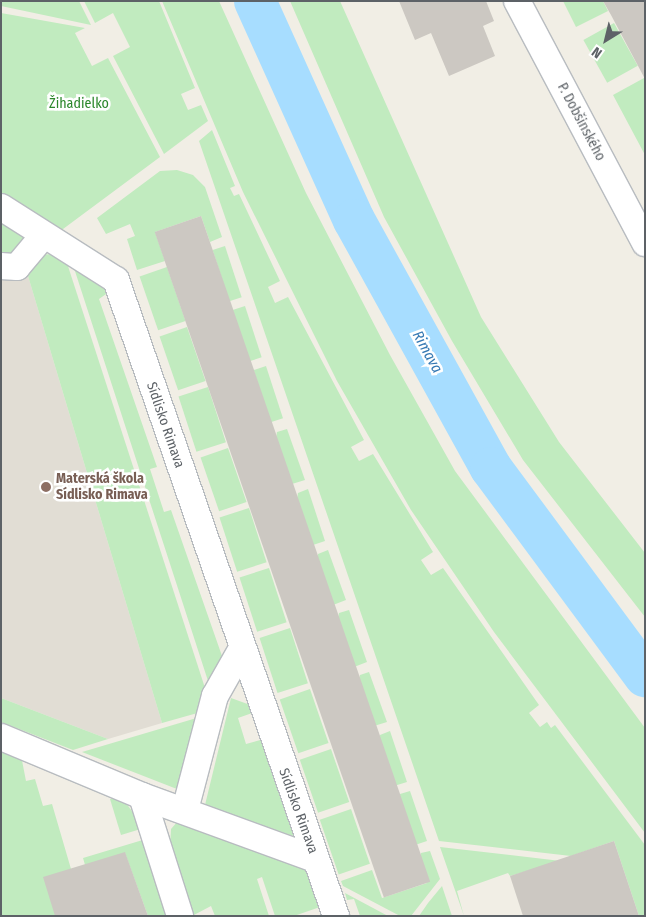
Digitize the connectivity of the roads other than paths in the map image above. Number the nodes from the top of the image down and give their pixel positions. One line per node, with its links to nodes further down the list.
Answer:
1 (526, 5): 4 (street, P. Dobšinského)
2 (1, 207): 3 (street, Sídlisko Rimava)
3 (43, 236): 5 (street); 6 (street, Sídlisko Rimava)
4 (645, 243)
5 (1, 266)
6 (241, 650): 9 (street); 10 (street, Sídlisko Rimava)
7 (1, 737): 8 (street)
8 (142, 796): 9 (street); 11 (street)
9 (184, 810): 10 (street)
10 (315, 859): 12 (street, Sídlisko Rimava)
11 (180, 916)
12 (336, 916)

